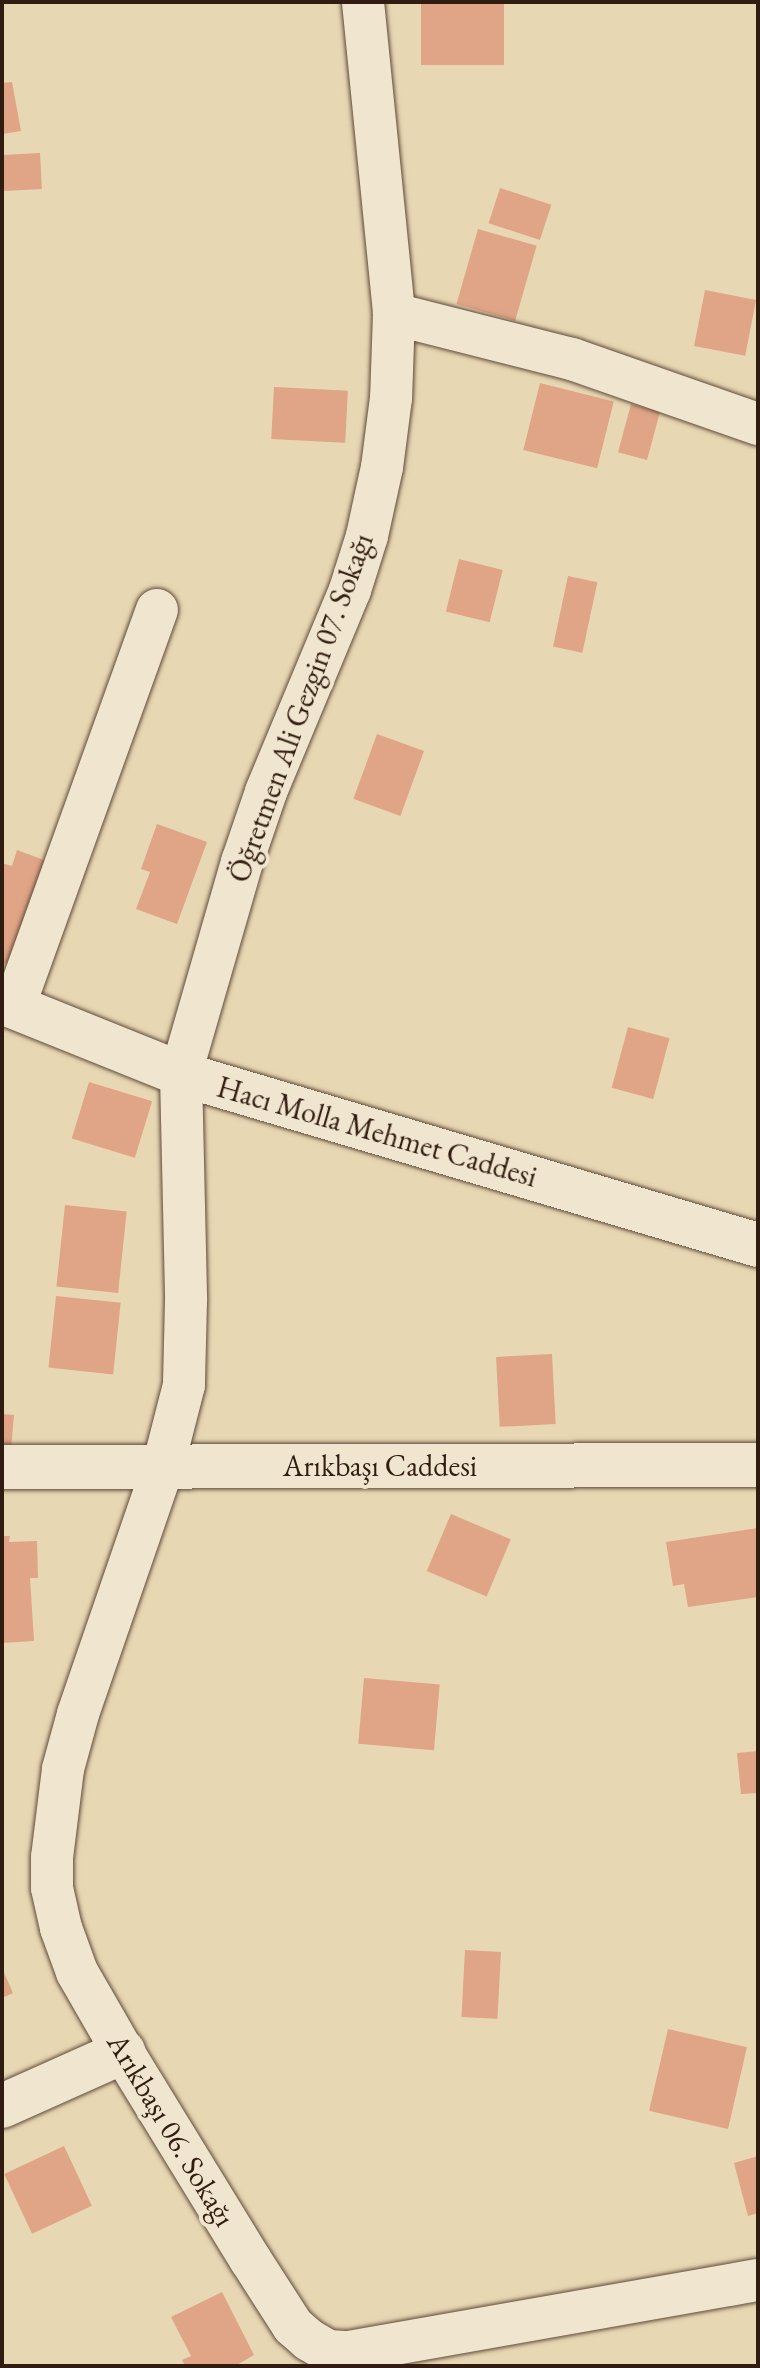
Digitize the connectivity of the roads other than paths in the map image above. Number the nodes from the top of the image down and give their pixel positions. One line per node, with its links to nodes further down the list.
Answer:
1 (363, 2): 2 (street, Öğretmen Ali Gezgin 07. Sokağı)
2 (394, 314): 3 (street); 6 (street, Öğretmen Ali Gezgin 07. Sokağı)
3 (758, 424)
4 (157, 610): 5 (street)
5 (8, 1004): 6 (street, Hacı Molla Mehmet Caddesi)
6 (181, 1074): 7 (street, Hacı Molla Mehmet Caddesi); 10 (street, Öğretmen Ali Gezgin 07. Sokağı)
7 (758, 1245)
8 (758, 1465): 10 (street, Arıkbaşı Caddesi)
9 (2, 1467): 10 (street, Arıkbaşı Caddesi)
10 (163, 1467): 11 (street, Arıkbaşı 06. Sokağı)
11 (123, 2052): 12 (street); 13 (street, Arıkbaşı 06. Sokağı)
12 (2, 2106)
13 (758, 2280)

